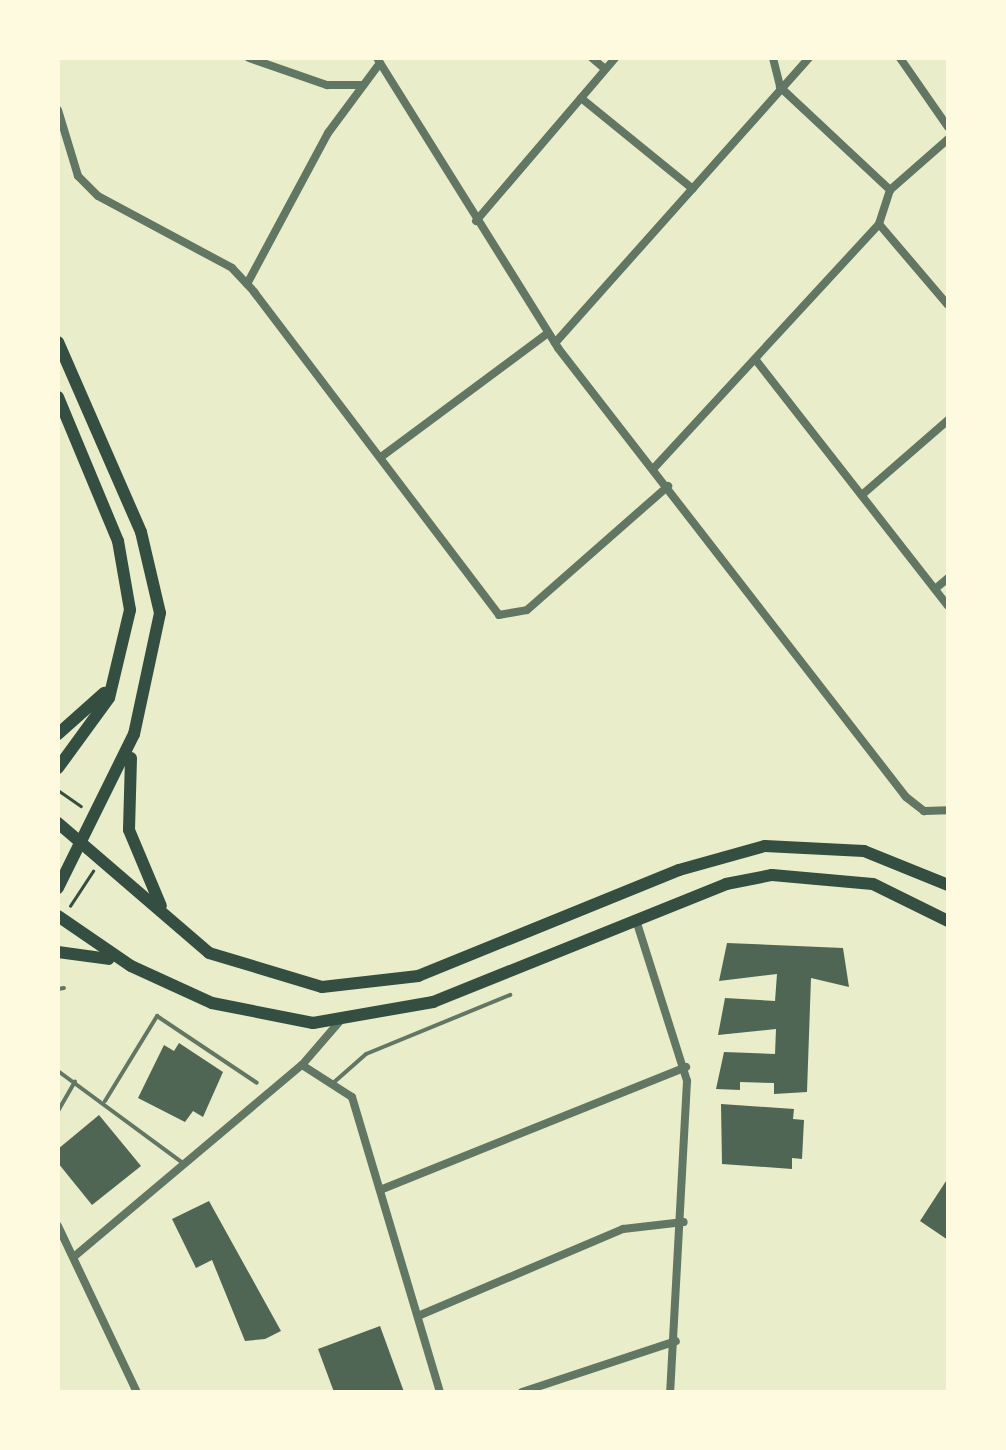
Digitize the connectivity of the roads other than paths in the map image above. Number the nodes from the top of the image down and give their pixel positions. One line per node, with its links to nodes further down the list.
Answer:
1 (249, 58): 9 (street)
2 (592, 58): 8 (street)
3 (615, 58): 8 (street)
4 (773, 58): 10 (street)
5 (808, 58): 10 (street)
6 (900, 58): 13 (street)
7 (379, 60): 9 (street); 17 (street)
8 (606, 69): 11 (street)
9 (363, 86): 19 (street)
10 (780, 87): 15 (street); 16 (street)
11 (581, 98): 15 (street); 17 (street)
12 (58, 110): 19 (street)
13 (948, 127)
14 (948, 140): 16 (street)
15 (693, 189): 23 (street)
16 (890, 190): 18 (street)
17 (476, 221): 21 (street)
18 (879, 224): 20 (street); 24 (street)
19 (247, 284): 27 (street)
20 (948, 305)
21 (548, 333): 23 (street); 27 (street)
22 (58, 342): 36 (highway)
23 (555, 343): 28 (street)
24 (755, 358): 28 (street); 30 (street)
25 (58, 397): 34 (highway)
26 (948, 420): 30 (street)
27 (381, 457): 29 (street)
28 (654, 468): 29 (street)
29 (668, 486): 38 (street)
30 (864, 494): 32 (street)
31 (948, 578): 32 (street)
32 (935, 589): 33 (street)
33 (948, 606)
34 (124, 656): 35 (highway); 37 (highway)
35 (58, 734)
36 (134, 734): 40 (highway); 46 (highway)
37 (58, 768)
38 (948, 810)
39 (58, 824): 40 (highway)
40 (86, 843): 42 (highway); 46 (highway)
41 (948, 885): 46 (highway)
42 (58, 888)
43 (63, 912): 48 (highway)
44 (636, 920): 45 (highway); 50 (highway); 52 (street)
45 (948, 921)
46 (188, 938)
47 (58, 952): 48 (highway)
48 (131, 966): 50 (highway)
49 (510, 995): 56 (lane)
50 (340, 1021): 51 (street)
51 (302, 1065): 56 (street); 59 (street)
52 (686, 1066): 60 (street); 61 (street)
53 (58, 1071): 54 (lane)
54 (75, 1082): 57 (lane); 58 (lane)
55 (257, 1083): 57 (lane)
56 (332, 1084): 60 (street)
57 (105, 1101): 59 (lane)
58 (58, 1111)
59 (184, 1164): 63 (street)
60 (380, 1190): 64 (street)
61 (684, 1222): 64 (street); 65 (street)
62 (58, 1226): 63 (street)
63 (76, 1255): 66 (street)
64 (418, 1316): 67 (street)
65 (676, 1341): 68 (street); 69 (street)
66 (137, 1392)
67 (440, 1392)
68 (522, 1392)
69 (670, 1392)

